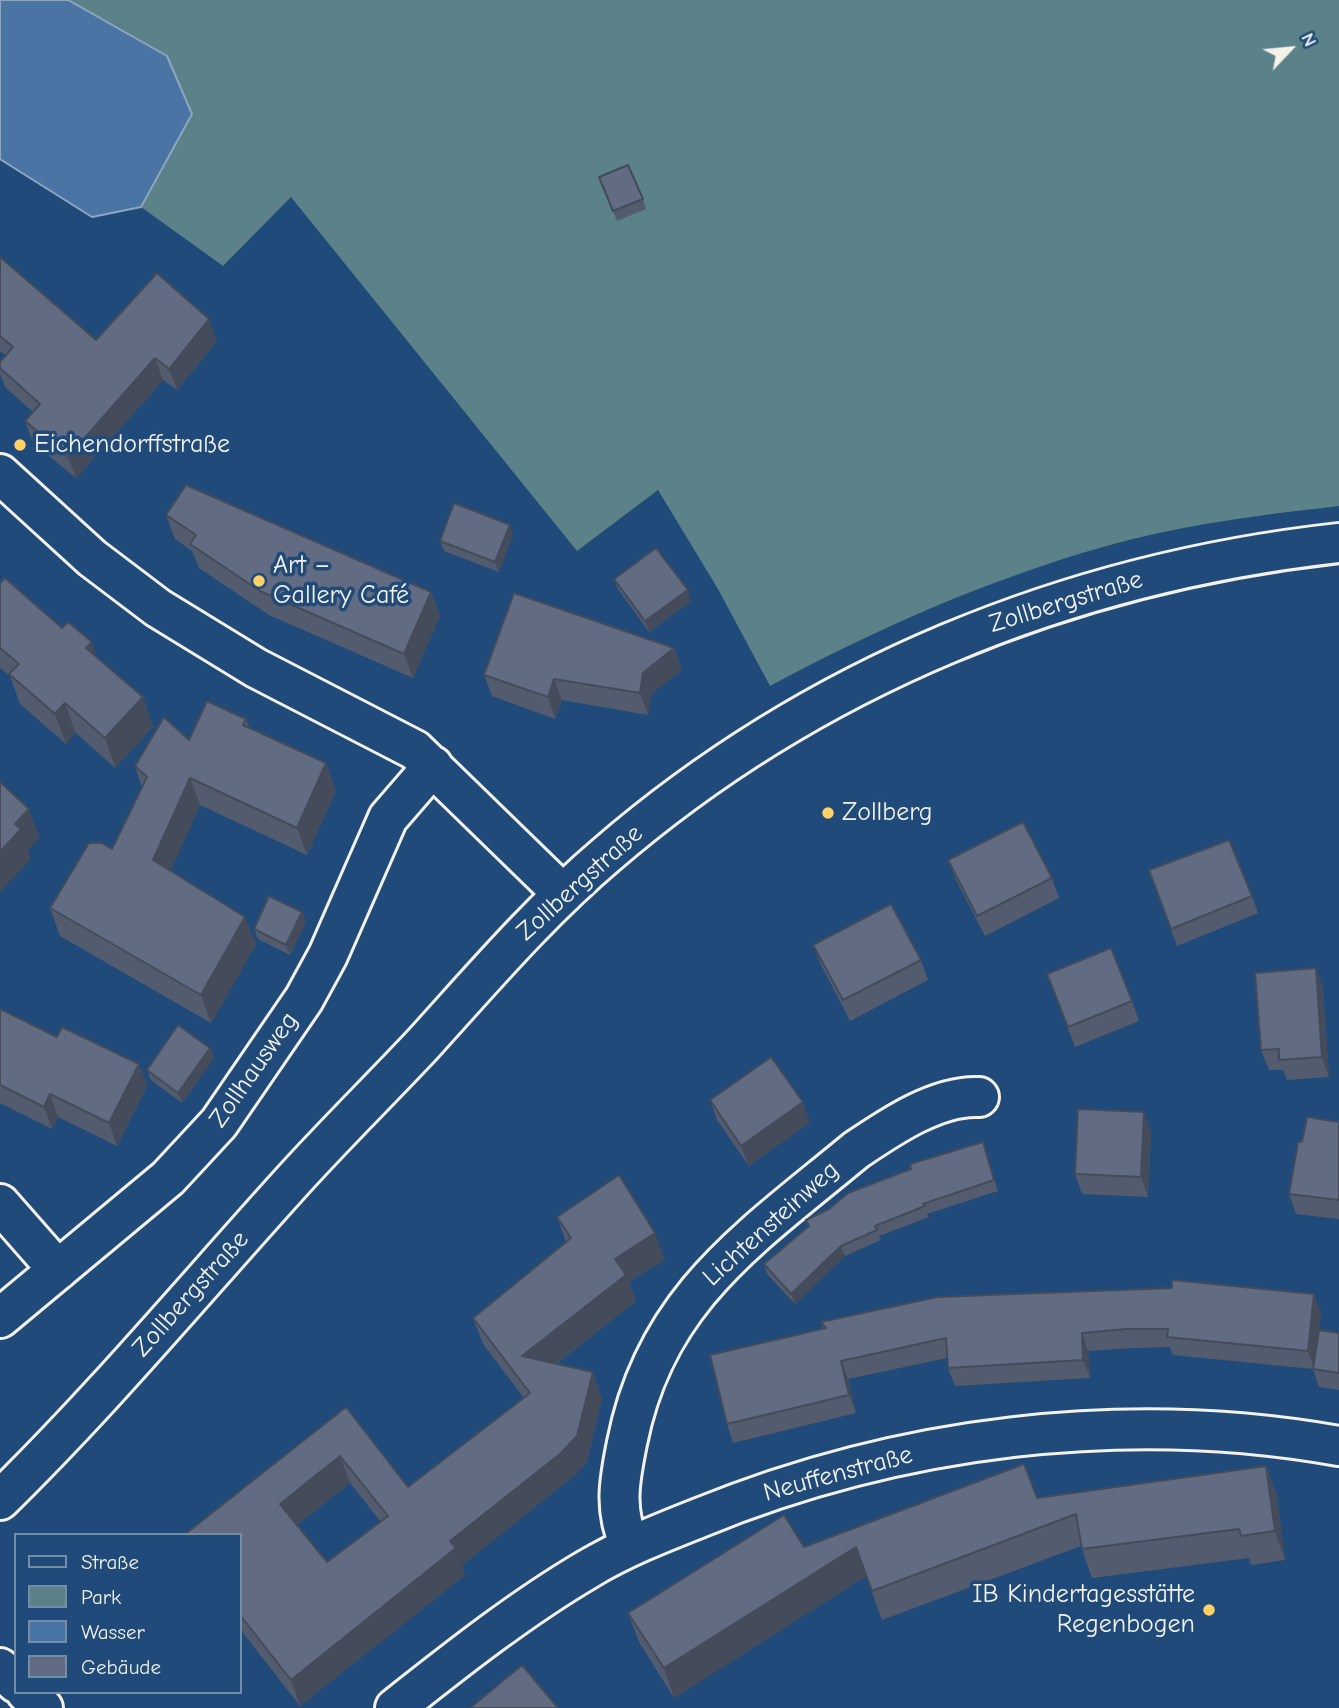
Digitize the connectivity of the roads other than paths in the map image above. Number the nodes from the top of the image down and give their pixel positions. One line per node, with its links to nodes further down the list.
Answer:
1 (0, 474): 3 (street)
2 (1339, 543): 4 (street, Zollbergstraße)
3 (433, 766): 4 (street); 7 (street, Zollhausweg)
4 (563, 894): 10 (street, Zollbergstraße)
5 (979, 1097): 11 (street, Lichtensteinweg)
6 (0, 1204): 7 (street)
7 (58, 1270): 8 (street, Zollhausweg)
8 (0, 1318)
9 (1339, 1446): 11 (street, Neuffenstraße)
10 (0, 1500)
11 (630, 1546): 16 (street, Neuffenstraße)
12 (0, 1668): 13 (street)
13 (14, 1681)
14 (28, 1694): 15 (street)
15 (43, 1708)
16 (395, 1708)

